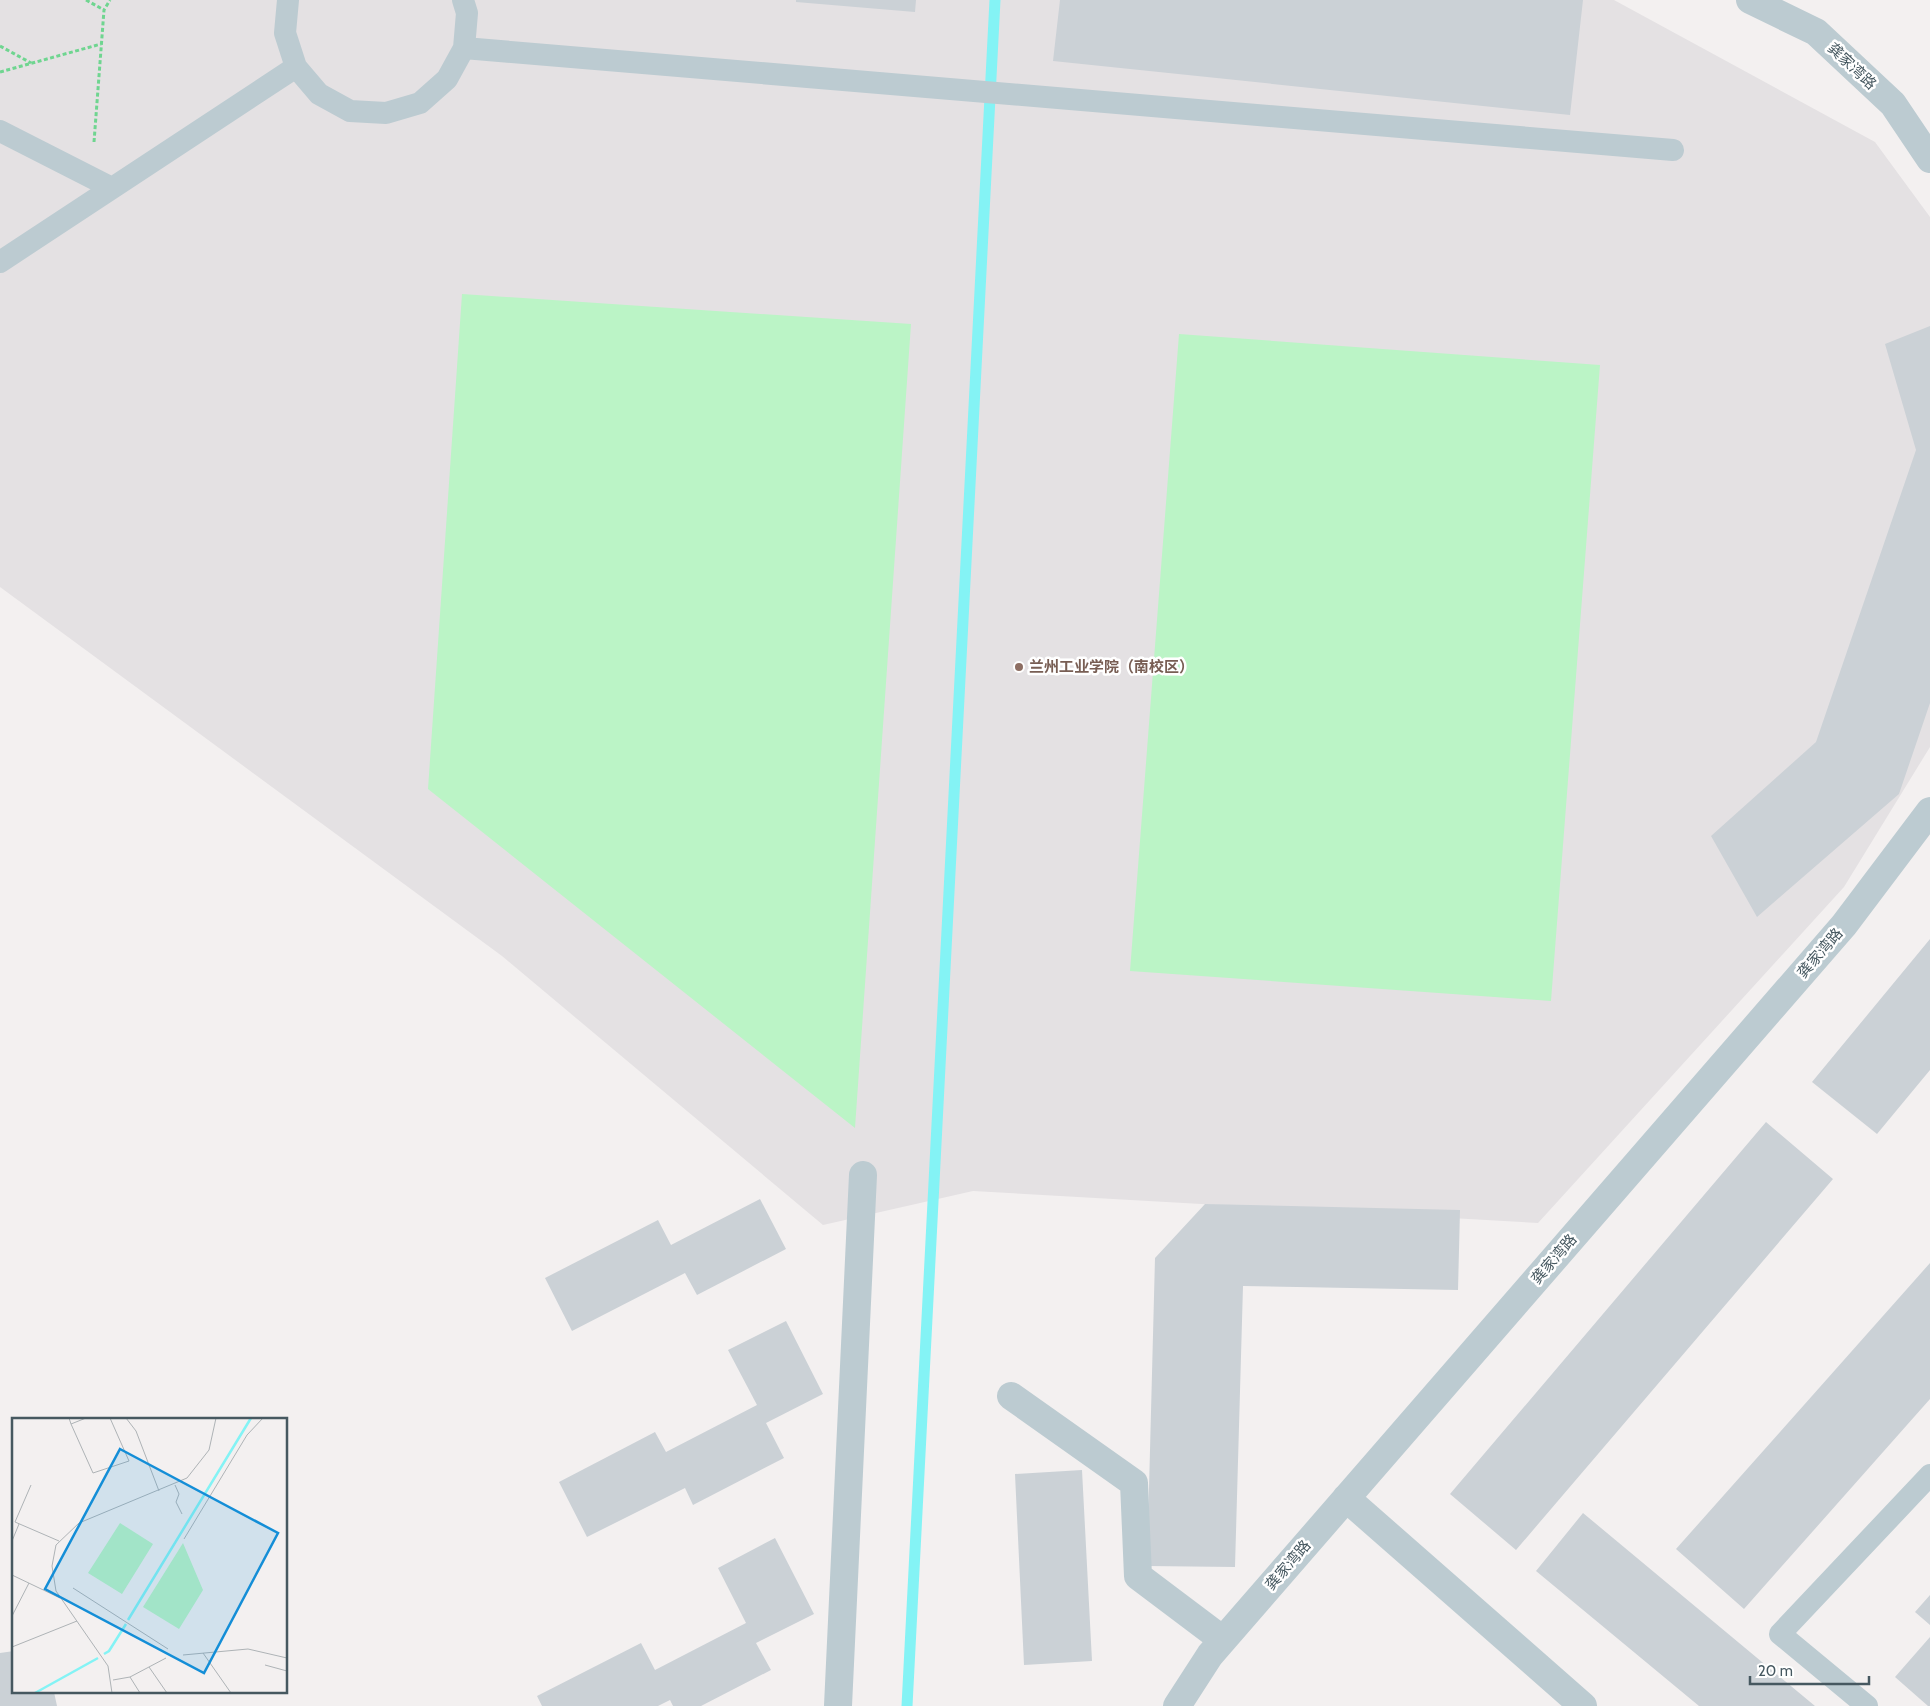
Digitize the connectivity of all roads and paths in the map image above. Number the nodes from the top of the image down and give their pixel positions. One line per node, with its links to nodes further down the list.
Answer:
1 (86, 0): 6 (path)
2 (110, 0): 6 (path)
3 (288, 0): 11 (lane)
4 (463, 0): 9 (lane)
5 (1750, 0): 15 (street, 龚家湾路)
6 (104, 10): 7 (path)
7 (101, 44): 10 (path); 16 (path)
8 (0, 46): 10 (path)
9 (464, 48): 11 (lane); 14 (lane)
10 (31, 64): 12 (path)
11 (296, 67): 17 (lane)
12 (0, 72)
13 (0, 131): 16 (lane)
14 (1673, 150)
15 (1930, 159)
16 (91, 178): 17 (lane)
17 (112, 188): 18 (lane)
18 (0, 262)
19 (1930, 811): 23 (street, 龚家湾路)
20 (863, 1175): 25 (street)
21 (1011, 1396): 24 (street)
22 (1930, 1475): 28 (lane)
23 (1346, 1498): 24 (street, 龚家湾路); 27 (street)
24 (1223, 1640): 26 (street, 龚家湾路)
25 (838, 1706)
26 (1177, 1706)
27 (1583, 1706)
28 (1867, 1706)

